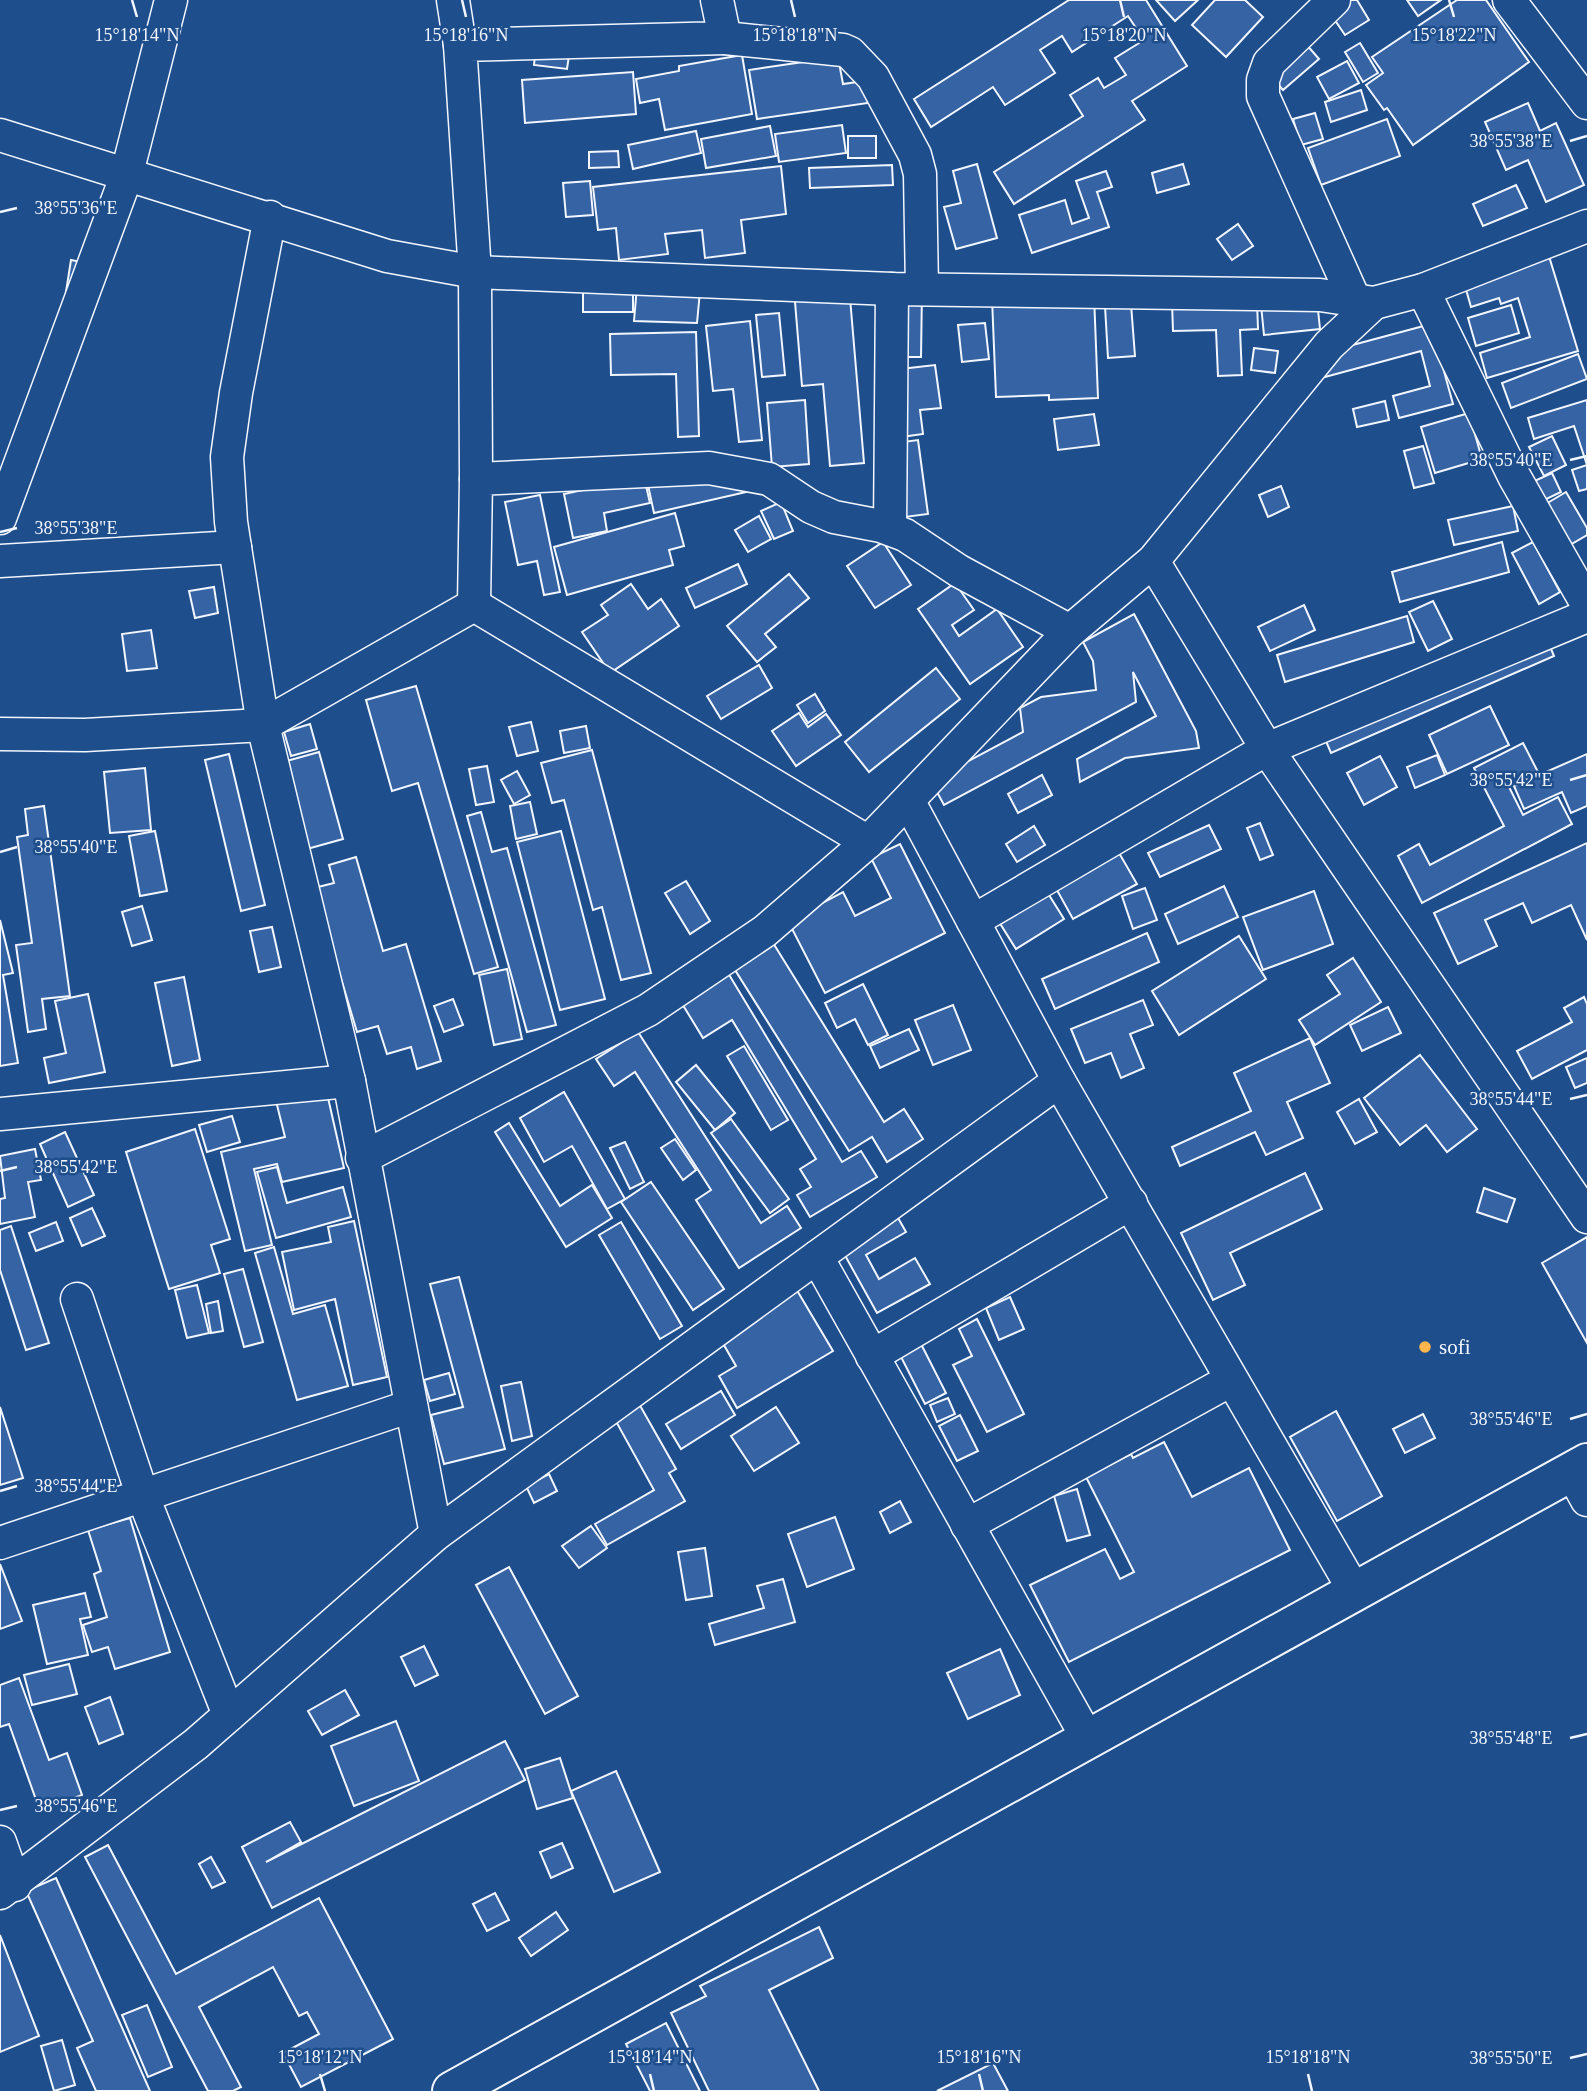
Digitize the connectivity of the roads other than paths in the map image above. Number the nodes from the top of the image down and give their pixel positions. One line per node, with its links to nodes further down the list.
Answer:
1 (171, 0): 10 (street)
2 (453, 0): 7 (street)
3 (717, 0): 6 (street)
4 (1334, 0): 16 (street)
5 (1509, 0): 8 (street)
6 (725, 38): 7 (street); 14 (street)
7 (460, 45): 13 (street)
8 (1587, 103)
9 (0, 135): 10 (street)
10 (126, 177): 11 (street); 18 (street)
11 (270, 217): 13 (street); 20 (street)
12 (1587, 226): 15 (street)
13 (475, 272): 14 (street); 17 (street)
14 (907, 289): 16 (street); 19 (street)
15 (1423, 290): 16 (street); 23 (street)
16 (1365, 302): 22 (street)
17 (476, 479): 19 (street); 24 (street)
18 (0, 518)
19 (890, 529): 26 (street)
20 (234, 547): 21 (street); 27 (street)
21 (0, 561)
22 (1153, 561): 26 (street); 29 (street)
23 (1587, 604)
24 (474, 605): 27 (street); 31 (street)
25 (1587, 616): 29 (street)
26 (1070, 631): 30 (street)
27 (264, 725): 28 (street); 33 (street)
28 (0, 734)
29 (1267, 749): 32 (street); 38 (street)
30 (909, 802): 31 (street); 32 (street)
31 (868, 842): 36 (street)
32 (973, 921): 34 (street)
33 (349, 1081): 35 (street); 36 (street)
34 (1059, 1081): 37 (street); 39 (street)
35 (0, 1114)
36 (362, 1158): 43 (street)
37 (1130, 1203): 41 (street); 42 (street)
38 (1587, 1217)
39 (817, 1256): 41 (street); 47 (street)
40 (76, 1299): 45 (street)
41 (872, 1356): 46 (street)
42 (1231, 1380): 46 (street); 49 (street)
43 (411, 1406): 45 (street); 47 (street)
44 (1582, 1478): 49 (main road)
45 (142, 1494): 48 (street); 50 (street)
46 (967, 1525): 51 (street)
47 (436, 1534): 50 (street)
48 (0, 1543)
49 (1354, 1590): 51 (main road)
50 (229, 1715): 53 (street)
51 (1089, 1741): 54 (main road)
52 (0, 1842): 53 (street)
53 (7, 1889)
54 (452, 2091)

